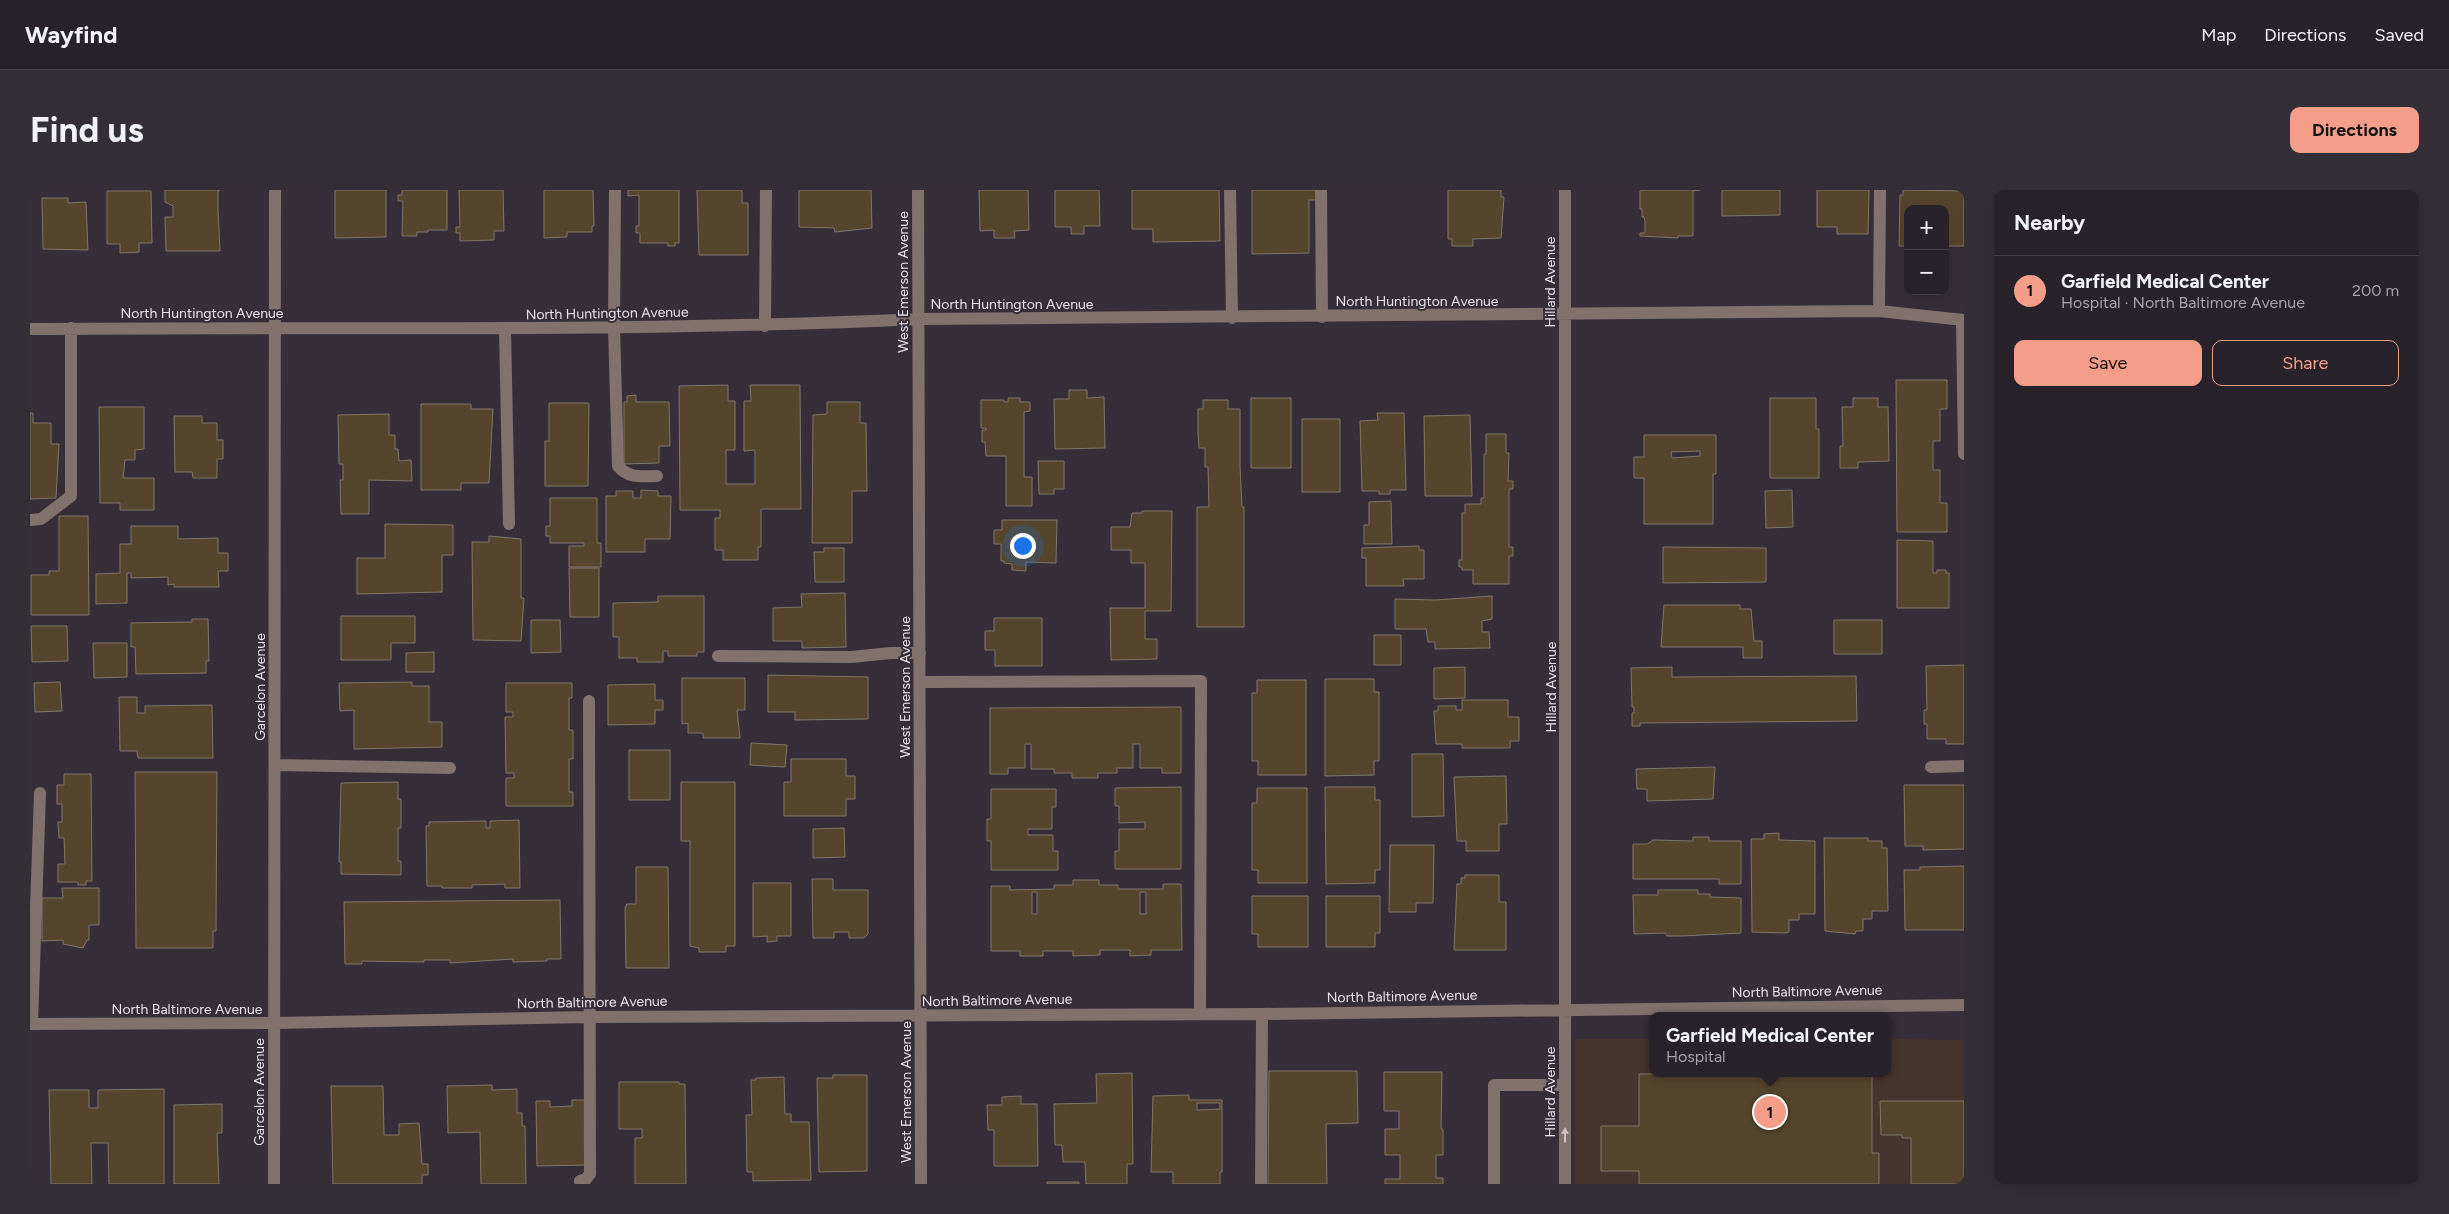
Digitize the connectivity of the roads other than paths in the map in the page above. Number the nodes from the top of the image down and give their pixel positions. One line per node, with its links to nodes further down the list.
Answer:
1 (275, 190): 18 (street, Garcelon Avenue)
2 (615, 190): 19 (street)
3 (766, 190): 15 (street)
4 (918, 190): 13 (street, West Emerson Avenue)
5 (1230, 190): 12 (street)
6 (1321, 190): 11 (street)
7 (1564, 190): 10 (street, Hillard Avenue)
8 (1880, 190): 9 (street)
9 (1879, 311): 10 (street, North Huntington Avenue); 14 (street, North Huntington Avenue)
10 (1566, 315): 11 (street, North Huntington Avenue); 35 (street, Hillard Avenue)
11 (1322, 317): 12 (street, North Huntington Avenue)
12 (1232, 318): 13 (street, North Huntington Avenue)
13 (918, 319): 15 (street, North Huntington Avenue); 25 (street, West Emerson Avenue)
14 (1963, 320): 21 (street)
15 (765, 326): 19 (street, North Huntington Avenue)
16 (30, 328): 17 (street, North Huntington Avenue)
17 (71, 328): 18 (street, North Huntington Avenue); 23 (street)
18 (276, 328): 20 (street, North Huntington Avenue); 29 (street, Garcelon Avenue)
19 (614, 328): 20 (street, North Huntington Avenue); 22 (street)
20 (505, 329): 24 (street)
21 (1964, 454)
22 (657, 476)
23 (30, 520)
24 (509, 524)
25 (920, 653): 26 (street); 27 (street, West Emerson Avenue)
26 (718, 656)
27 (920, 682): 36 (street); 38 (street, West Emerson Avenue)
28 (589, 701): 39 (street)
29 (275, 766): 32 (street); 41 (street, Garcelon Avenue)
30 (1964, 766): 31 (street)
31 (1931, 767)
32 (450, 768)
33 (40, 793): 40 (street)
34 (1964, 1005): 35 (street, North Baltimore Avenue)
35 (1566, 1009): 37 (street, North Baltimore Avenue); 42 (street, Hillard Avenue)
36 (1200, 1013): 37 (street, North Baltimore Avenue); 38 (street, North Baltimore Avenue)
37 (1262, 1014): 46 (street)
38 (921, 1016): 39 (street, North Baltimore Avenue); 45 (street, West Emerson Avenue)
39 (589, 1017): 41 (street, North Baltimore Avenue); 43 (street)
40 (31, 1024): 41 (street, North Baltimore Avenue)
41 (274, 1024): 44 (street, Garcelon Avenue)
42 (1565, 1085): 47 (street); 48 (street, Hillard Avenue, one-way to 42)
43 (580, 1181)
44 (274, 1184)
45 (921, 1184)
46 (1261, 1184)
47 (1494, 1184)
48 (1565, 1184)

